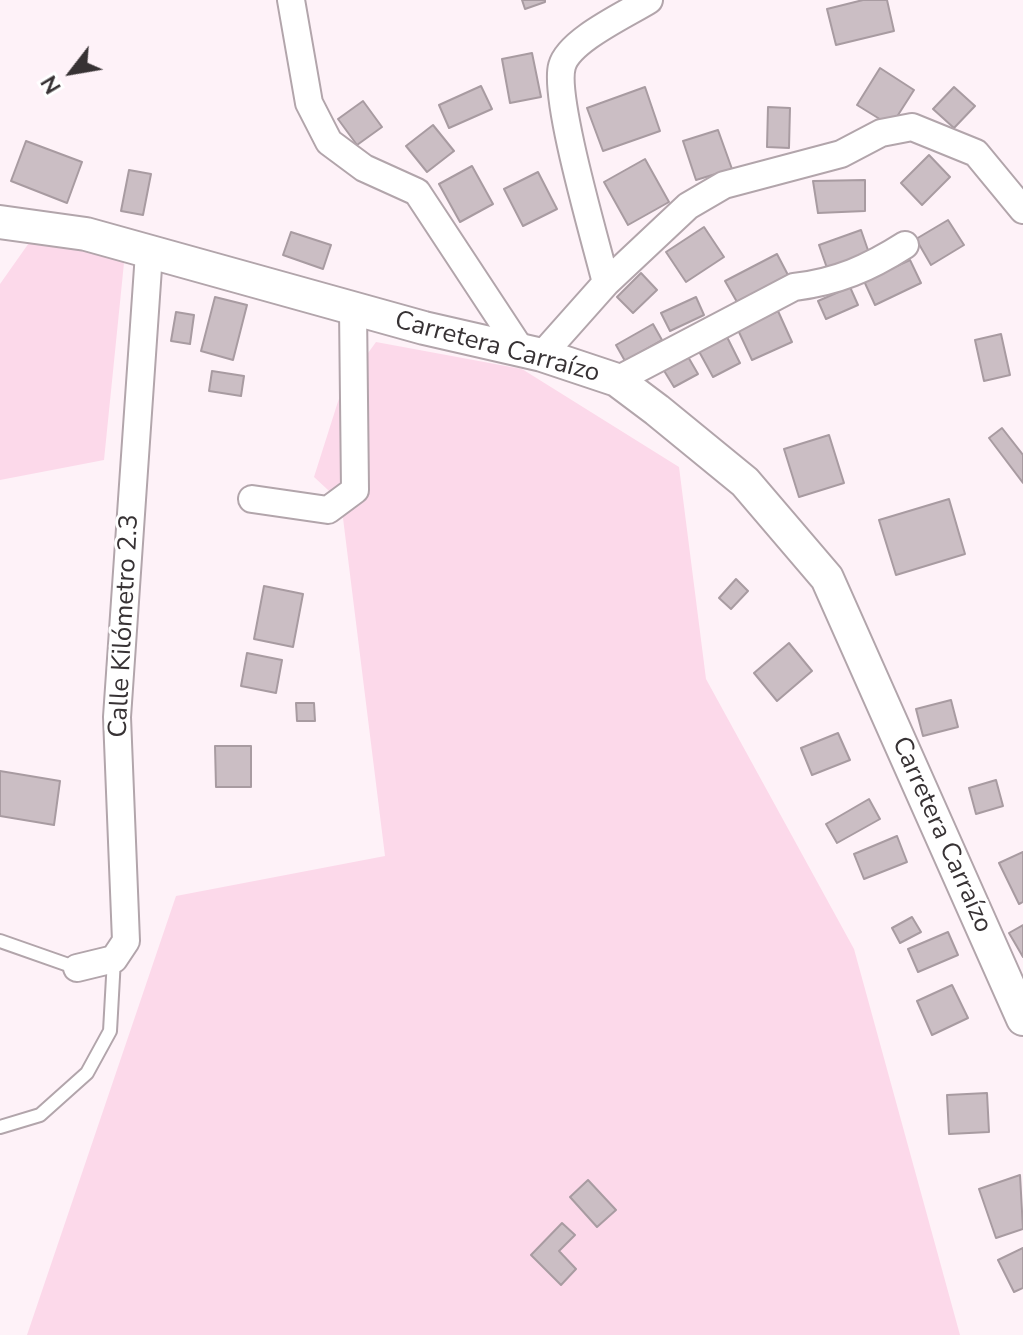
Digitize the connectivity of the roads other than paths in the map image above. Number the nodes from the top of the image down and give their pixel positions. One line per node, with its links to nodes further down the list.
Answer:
1 (291, 0): 9 (street)
2 (649, 0): 7 (street)
3 (1021, 208): 7 (street)
4 (0, 222): 6 (street, Carretera Carraízo)
5 (905, 245): 10 (street)
6 (149, 253): 8 (street, Carretera Carraízo); 13 (street, Calle Kilómetro 2.3)
7 (606, 283): 9 (street)
8 (353, 309): 9 (street, Carretera Carraízo); 11 (street)
9 (532, 352): 10 (street, Carretera Carraízo)
10 (617, 380): 15 (street, Carretera Carraízo)
11 (252, 499)
12 (0, 941): 14 (lane)
13 (114, 959): 14 (street); 16 (lane)
14 (77, 968)
15 (1023, 1019)
16 (0, 1127)

